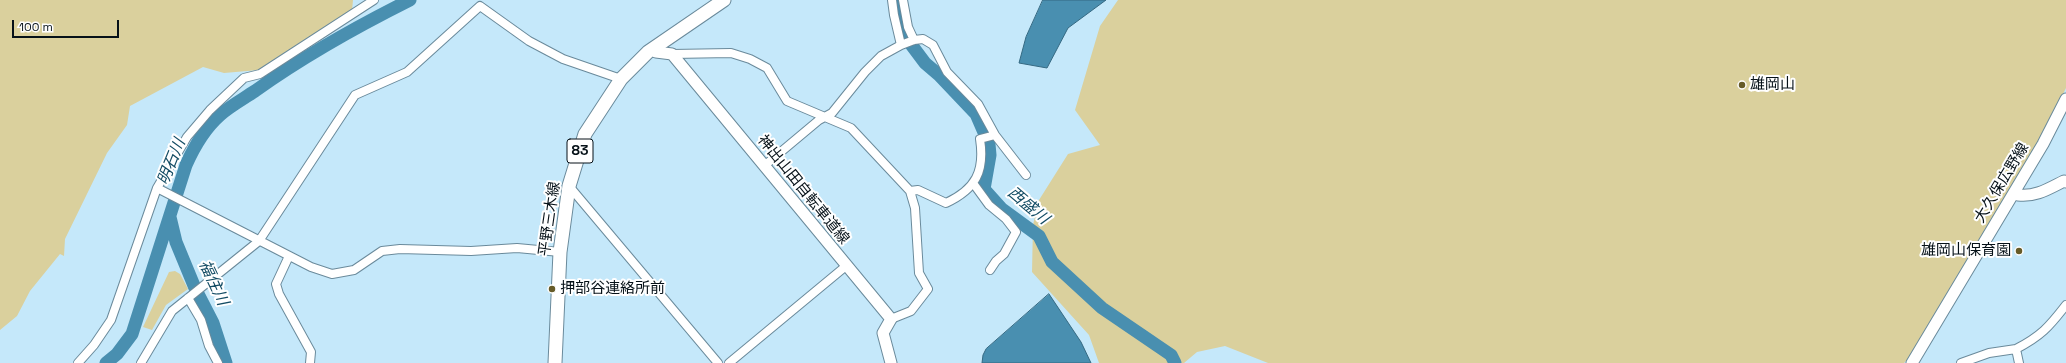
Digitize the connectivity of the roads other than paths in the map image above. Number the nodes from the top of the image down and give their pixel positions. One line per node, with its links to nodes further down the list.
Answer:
1 (374, 0): 18 (street)
2 (724, 0): 7 (main road, 平野三木線 / 83)
3 (892, 0): 6 (street)
4 (903, 0): 5 (street)
5 (914, 40): 6 (street); 12 (street)
6 (901, 45): 11 (street)
7 (652, 52): 8 (main road); 9 (main road, 平野三木線 / 83)
8 (672, 54): 11 (street); 13 (main road, 神出山田自転車道線)
9 (621, 79): 17 (main road, 平野三木線 / 83); 21 (street)
10 (2066, 99): 20 (main road, 大久保広野線)
11 (825, 118): 13 (street); 19 (street)
12 (994, 135): 14 (street); 16 (street)
13 (764, 166): 24 (main road, 神出山田自転車道線)
14 (1026, 175)
15 (2066, 182): 20 (main road)
16 (973, 183): 19 (street); 25 (street)
17 (569, 186): 22 (main road, 平野三木線 / 83); 35 (street)
18 (157, 188): 21 (street); 30 (street)
19 (910, 191): 28 (street)
20 (2015, 195): 38 (main road, 大久保広野線)
21 (259, 241): 23 (street); 26 (street)
22 (560, 252): 23 (street); 34 (main road, 平野三木線 / 83)
23 (289, 256): 33 (street)
24 (846, 266): 28 (main road, 神出山田自転車道線); 36 (street)
25 (990, 270)
26 (188, 298): 31 (street); 32 (street)
27 (2066, 305): 29 (street)
28 (891, 319): 37 (main road)
29 (2016, 349): 39 (street); 40 (street)
30 (78, 363)
31 (140, 363)
32 (218, 363)
33 (310, 363)
34 (555, 363)
35 (718, 363)
36 (729, 363)
37 (891, 363)
38 (1912, 363)
39 (1961, 363)
40 (2019, 363)

